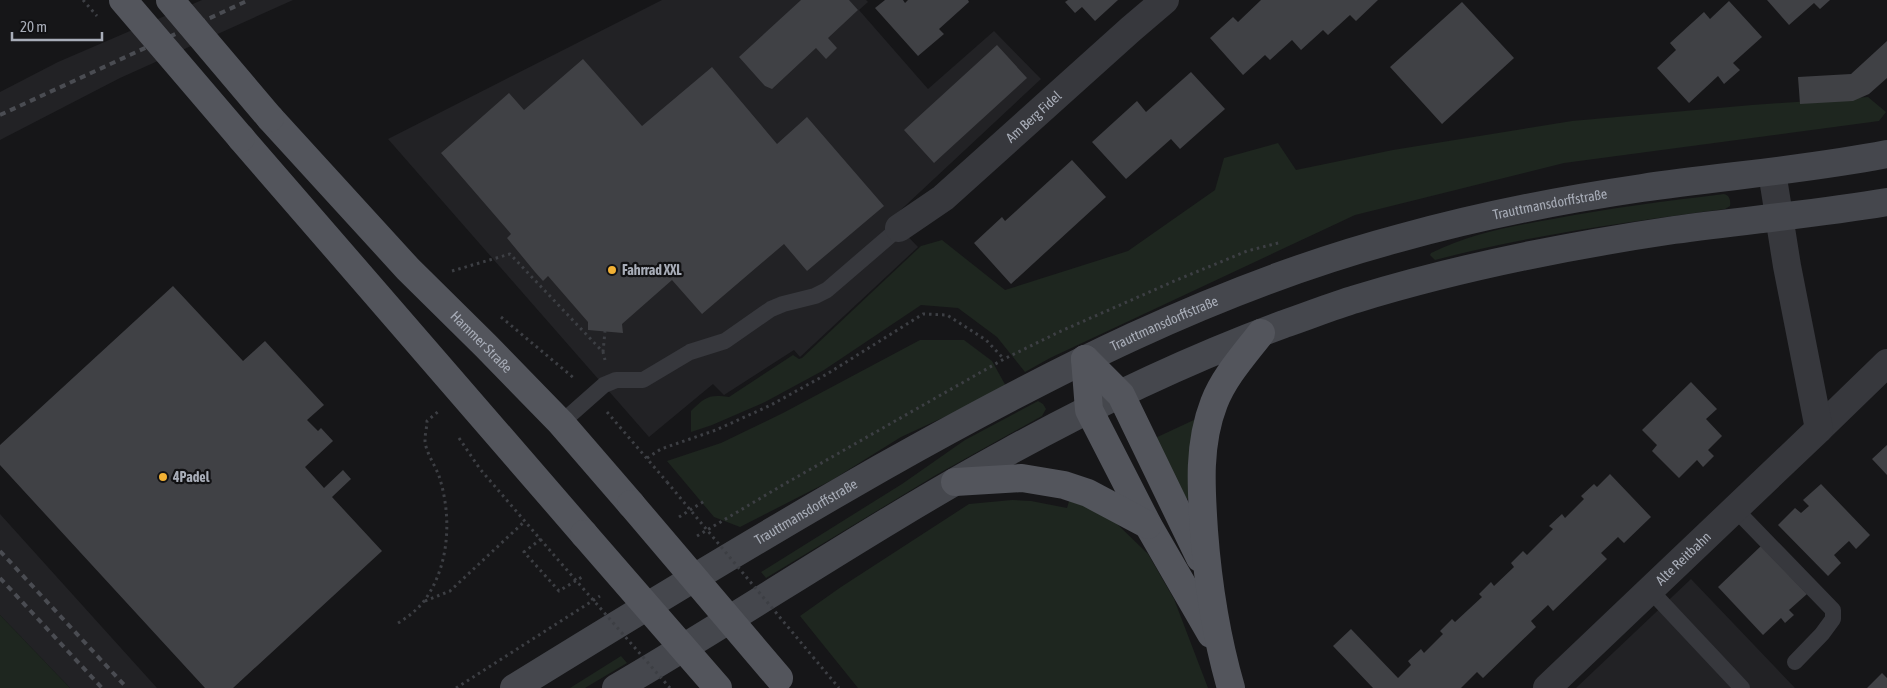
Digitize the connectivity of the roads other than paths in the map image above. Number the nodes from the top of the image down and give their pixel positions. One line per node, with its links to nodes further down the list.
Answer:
1 (123, 0): 26 (main road, bridge)
2 (170, 0): 14 (main road, Hammer Straße, bridge)
3 (1165, 0): 8 (street, Am Berg Fidel)
4 (1887, 154): 5 (street, Trauttmansdorffstraße)
5 (1772, 172): 7 (street); 10 (street, Trauttmansdorffstraße)
6 (1887, 202): 7 (street)
7 (1779, 217): 9 (street); 15 (street)
8 (899, 228): 14 (lane)
9 (1261, 333): 12 (street); 19 (main road)
10 (1085, 359): 12 (main road); 13 (main road); 24 (street, Trauttmansdorffstraße)
11 (1887, 363): 15 (street, Alte Reitbahn)
12 (1121, 395): 13 (street); 19 (main road)
13 (1089, 410): 16 (street); 18 (main road)
14 (561, 424): 23 (main road, Hammer Straße, bridge)
15 (1819, 430): 17 (street, Alte Reitbahn)
16 (955, 482): 18 (main road); 25 (street)
17 (1735, 509): 20 (street, Alte Reitbahn); 22 (lane)
18 (1148, 525): 21 (main road)
19 (1207, 572): 21 (main road)
20 (1650, 590): 28 (street, Alte Reitbahn); 29 (lane)
21 (1220, 648): 27 (main road)
22 (1795, 662)
23 (784, 683)
24 (514, 688)
25 (616, 688)
26 (718, 688)
27 (1231, 688)
28 (1546, 688)
29 (1742, 688)

